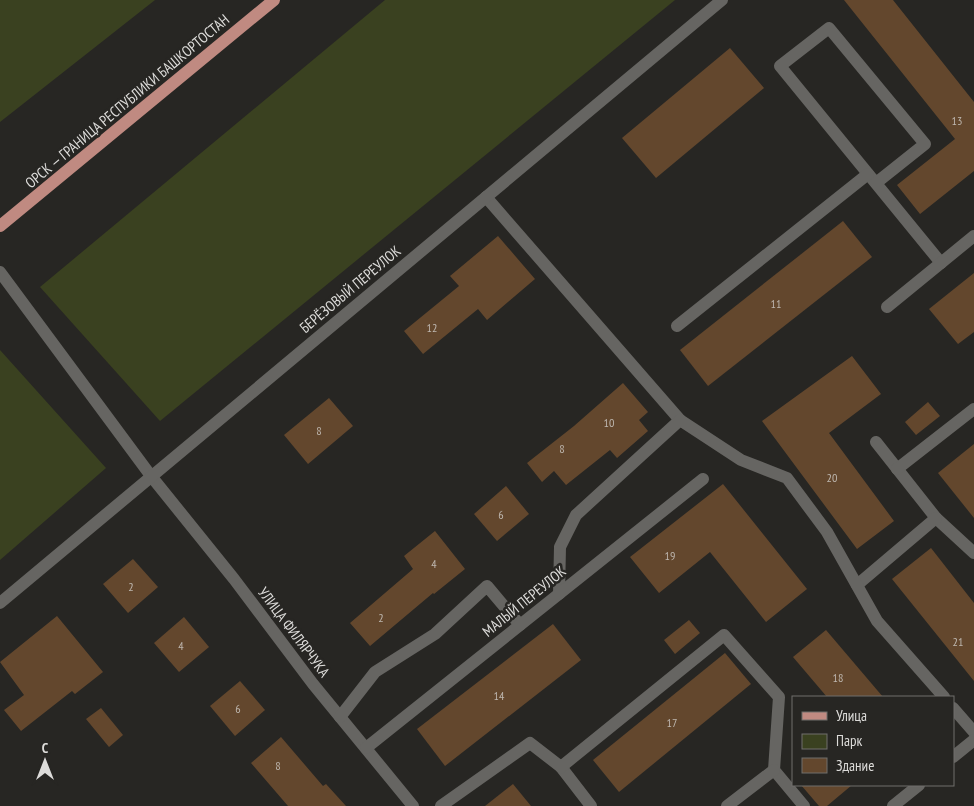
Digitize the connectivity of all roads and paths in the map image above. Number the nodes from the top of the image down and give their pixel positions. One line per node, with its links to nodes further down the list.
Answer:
1 (274, 0): 5 (main road, ОРСК — ГРАНИЦА РЕСПУБЛИКИ БАШКОРТОСТАН)
2 (722, 0): 4 (street, БЕРЁЗОВЫЙ ПЕРЕУЛОК)
3 (872, 178): 3 (street); 7 (street); 10 (street)
4 (486, 197): 12 (street); 15 (street, БЕРЁЗОВЫЙ ПЕРЕУЛОК)
5 (0, 226)
6 (974, 236): 7 (street)
7 (941, 263): 9 (street)
8 (0, 272): 15 (street, УЛИЦА ФИЛЯРЧУКА)
9 (887, 307)
10 (676, 326)
11 (974, 409): 14 (street)
12 (680, 420): 19 (street); 20 (street)
13 (876, 442): 14 (street)
14 (897, 469): 17 (street)
15 (151, 476): 21 (street, БЕРЁЗОВЫЙ ПЕРЕУЛОК); 25 (street, УЛИЦА ФИЛЯРЧУКА)
16 (703, 479): 20 (street, МАЛЫЙ ПЕРЕУЛОК)
17 (936, 518): 18 (street); 19 (street)
18 (974, 553)
19 (857, 585): 23 (street)
20 (559, 594): 22 (street, МАЛЫЙ ПЕРЕУЛОК)
21 (0, 603)
22 (520, 625): 25 (street); 28 (street, МАЛЫЙ ПЕРЕУЛОК)
23 (943, 696)
24 (954, 709): 26 (street)
25 (340, 717): 28 (street, УЛИЦА ФИЛЯРЧУКА)
26 (974, 732)
27 (974, 740): 29 (street)
28 (366, 748): 33 (street, УЛИЦА ФИЛЯРЧУКА)
29 (954, 756)
30 (560, 767): 31 (street); 34 (street); 35 (street)
31 (774, 770): 36 (street); 37 (street)
32 (918, 786): 38 (street)
33 (414, 806)
34 (441, 806)
35 (591, 806)
36 (728, 806)
37 (804, 806)
38 (893, 806)

